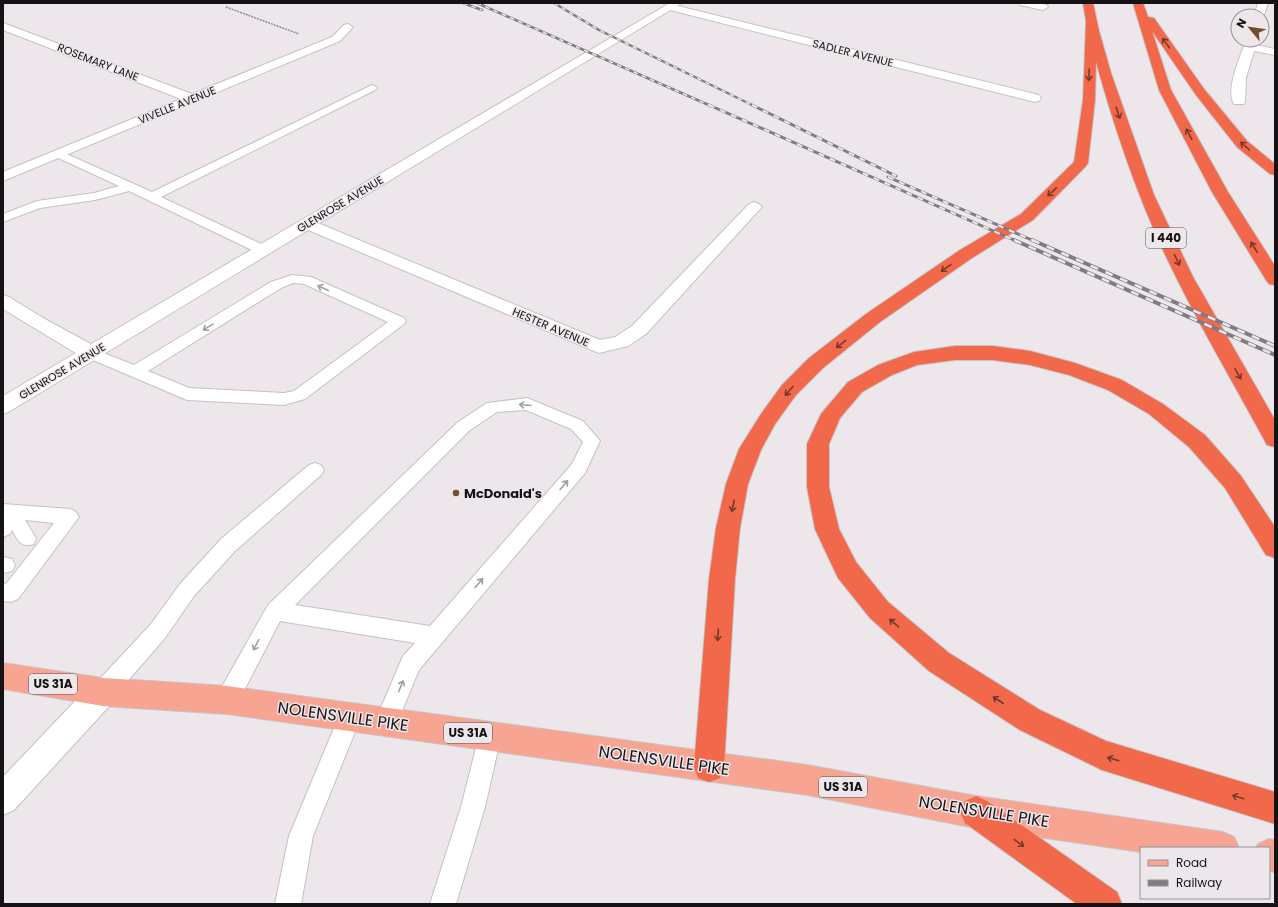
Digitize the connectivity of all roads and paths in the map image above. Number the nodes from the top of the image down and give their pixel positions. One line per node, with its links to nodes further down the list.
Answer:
1 (1024, 3): 6 (street)
2 (1088, 3): 7 (highway, I 440)
3 (1138, 3): 19 (highway, one-way to 3); 27 (highway, one-way to 3)
4 (674, 5): 15 (street, SADLER AVENUE); 25 (street, GLENROSE AVENUE)
5 (226, 7): 10 (path)
6 (1043, 7)
7 (1091, 22): 32 (highway, I 440, one-way to 32); 47 (highway, one-way to 47)
8 (3, 26): 16 (street, ROSEMARY LANE)
9 (348, 27): 10 (street, VIVELLE AVENUE)
10 (326, 44): 16 (street, VIVELLE AVENUE)
11 (1249, 48): 17 (street)
12 (1263, 48): 13 (street)
13 (1275, 52)
14 (372, 88): 22 (lane)
15 (1035, 98)
16 (193, 99): 18 (street, VIVELLE AVENUE)
17 (1239, 101)
18 (58, 154): 20 (street, VIVELLE AVENUE); 21 (lane)
19 (1275, 171)
20 (3, 178)
21 (129, 186): 22 (lane); 24 (lane)
22 (152, 197): 26 (lane)
23 (754, 207): 25 (street, HESTER AVENUE)
24 (3, 218)
25 (307, 224): 26 (street, GLENROSE AVENUE)
26 (263, 250): 29 (street, GLENROSE AVENUE)
27 (1275, 280)
28 (3, 301): 29 (street)
29 (91, 353): 30 (lane); 31 (street, GLENROSE AVENUE)
30 (135, 372): 30 (lane, one-way to 30)
31 (3, 406)
32 (1275, 440)
33 (315, 470): 42 (lane)
34 (4, 512): 35 (lane); 36 (lane); 38 (lane)
35 (3, 529)
36 (27, 538)
37 (1275, 548): 49 (highway, one-way to 37)
38 (3, 592)
39 (275, 611): 40 (lane); 40 (lane, one-way to 39); 43 (lane, one-way to 43)
40 (434, 636): 45 (lane, one-way to 40)
41 (3, 676): 42 (main road, US 31A)
42 (103, 692): 43 (main road, NOLENSVILLE PIKE / US 31A); 48 (street)
43 (227, 700): 44 (main road, NOLENSVILLE PIKE / US 31A)
44 (350, 718): 45 (main road, NOLENSVILLE PIKE / US 31A); 52 (lane)
45 (386, 722): 46 (main road, NOLENSVILLE PIKE / US 31A)
46 (490, 736): 47 (main road, NOLENSVILLE PIKE / US 31A); 53 (lane)
47 (709, 767): 50 (main road, NOLENSVILLE PIKE / US 31A)
48 (3, 799)
49 (1275, 808)
50 (976, 812): 51 (main road, NOLENSVILLE PIKE / US 31A); 54 (highway, one-way to 54)
51 (1216, 847)
52 (288, 904)
53 (442, 904)
54 (1104, 904)

